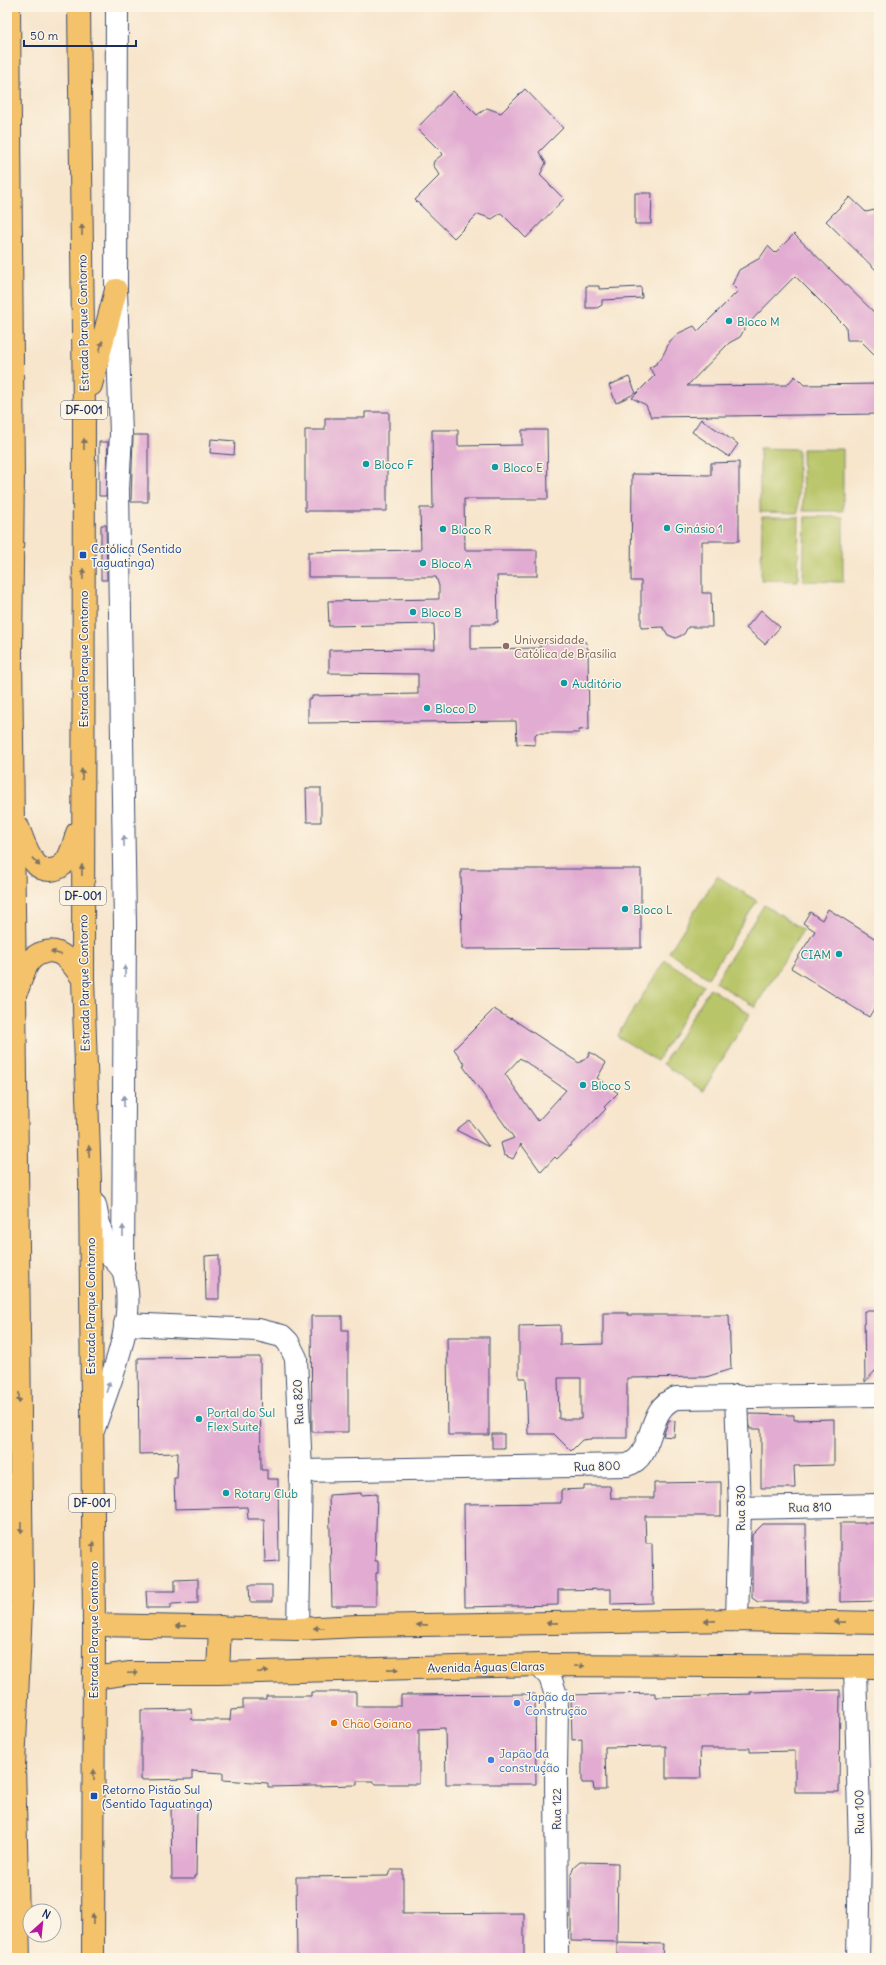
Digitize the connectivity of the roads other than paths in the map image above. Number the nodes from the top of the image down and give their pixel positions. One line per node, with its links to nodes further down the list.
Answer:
1 (9, 7): 4 (main road)
2 (79, 7): 8 (main road, Estrada Parque Contorno / DF-001, one-way to 2)
3 (116, 7): 5 (street)
4 (8, 28): 6 (main road)
5 (116, 290): 8 (main road, one-way to 5); 16 (street, one-way to 5)
6 (9, 353): 7 (main road)
7 (10, 406): 10 (main road)
8 (84, 411): 9 (main road, Estrada Parque Contorno / DF-001, one-way to 8)
9 (82, 813): 10 (main road, one-way to 9); 11 (main road, Estrada Parque Contorno / DF-001, one-way to 9)
10 (13, 815): 12 (main road)
11 (83, 980): 12 (main road, one-way to 12); 14 (main road, Estrada Parque Contorno / DF-001, one-way to 11)
12 (16, 994): 13 (main road)
13 (12, 1175): 15 (main road)
14 (90, 1182): 16 (street); 20 (main road, Estrada Parque Contorno / DF-001)
15 (12, 1227): 29 (main road, one-way to 29)
16 (123, 1270): 17 (street)
17 (125, 1324): 20 (street, one-way to 17); 21 (street, Rua 820)
18 (879, 1395): 19 (street, Rua 800)
19 (736, 1396): 21 (street, Rua 800); 23 (street, Rua 830)
20 (91, 1437): 26 (main road, Estrada Parque Contorno / DF-001, one-way to 20)
21 (301, 1471): 28 (street, Rua 820)
22 (879, 1506): 23 (street, Rua 810)
23 (740, 1508): 24 (street, Rua 830)
24 (737, 1620): 25 (main road, one-way to 24); 28 (main road, one-way to 28)
25 (879, 1623)
26 (94, 1625): 27 (main road, one-way to 26); 34 (main road, Estrada Parque Contorno / DF-001)
27 (220, 1627): 28 (main road); 33 (main road)
28 (298, 1629)
29 (12, 1655): 35 (main road)
30 (538, 1666): 31 (main road, Avenida Águas Claras, one-way to 31); 33 (main road, Avenida Águas Claras, one-way to 30); 37 (street, Rua 122)
31 (856, 1667): 32 (main road, Avenida Águas Claras); 38 (street, Rua 100)
32 (879, 1667)
33 (218, 1673): 34 (main road, Avenida Águas Claras, one-way to 33)
34 (94, 1678): 36 (main road, Estrada Parque Contorno / DF-001, one-way to 34)
35 (19, 1958)
36 (93, 1958)
37 (557, 1958)
38 (858, 1958)

